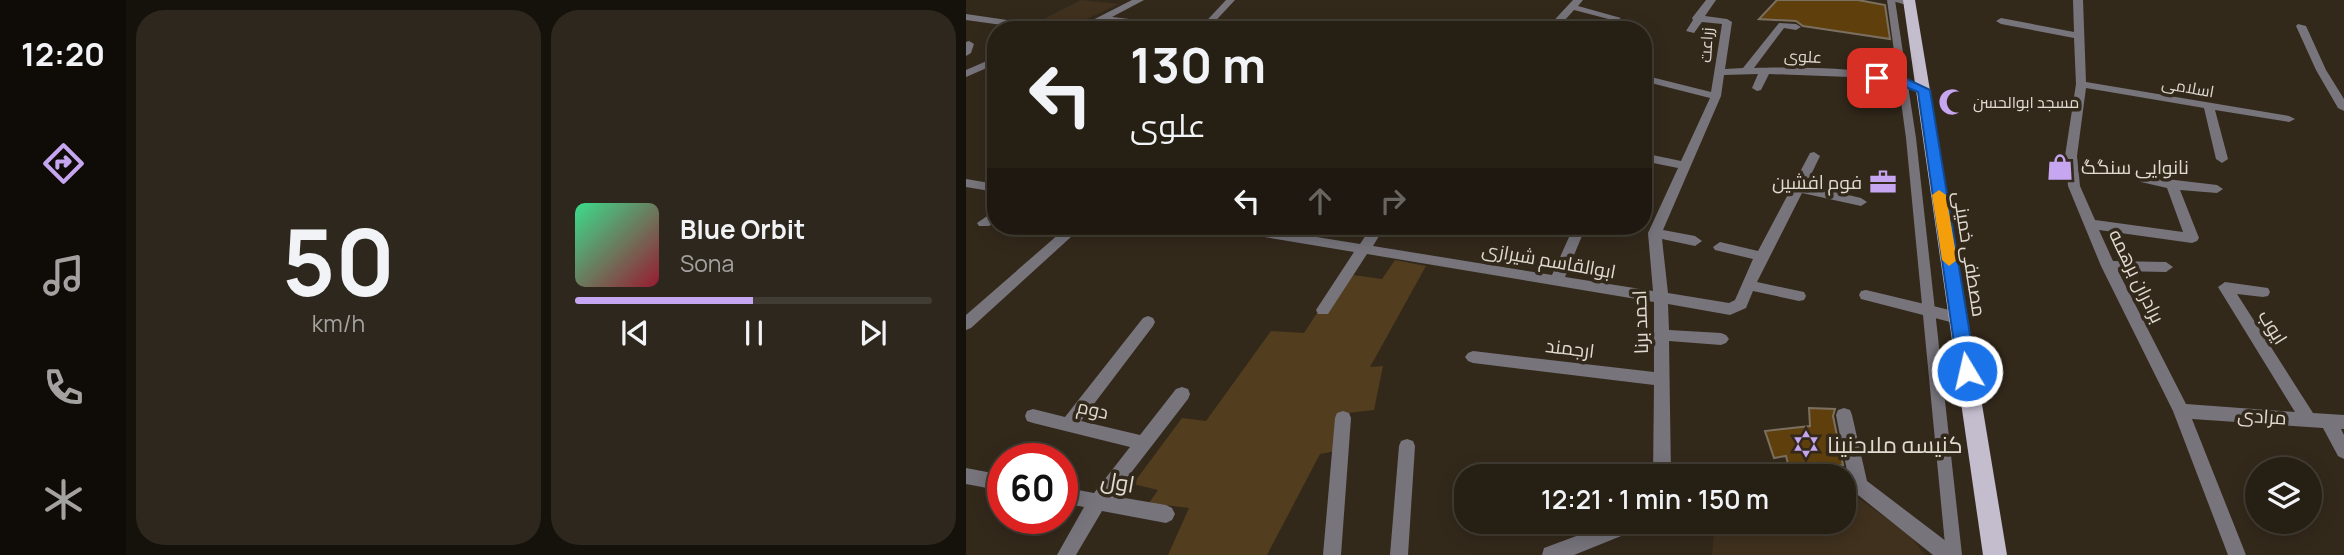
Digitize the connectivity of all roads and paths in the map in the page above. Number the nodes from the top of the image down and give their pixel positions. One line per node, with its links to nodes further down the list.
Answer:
1 (1139, 0): 10 (street)
2 (1231, 0): 14 (lane)
3 (1711, 0): 9 (street)
4 (2078, 0): 20 (street, برادران برهمه)
5 (1901, 1): 27 (lane); 30 (main road, مصطفی خمینی)
6 (1575, 3): 8 (street); 15 (street)
7 (966, 17): 11 (street)
8 (1616, 18)
9 (1697, 18): 19 (street); 24 (street, زراعت)
10 (1103, 19): 12 (street); 13 (street)
11 (996, 21)
12 (1098, 21)
13 (1121, 21)
14 (1205, 21)
15 (1558, 21)
16 (2001, 21): 20 (street)
17 (2301, 26): 33 (street)
18 (1796, 27): 25 (street)
19 (1691, 31)
20 (2080, 36): 28 (street, برادران برهمه)
21 (987, 63): 22 (street)
22 (969, 69)
23 (1765, 71): 25 (street, علوی); 27 (street, علوی); 29 (street)
24 (1720, 72): 25 (street, علوی); 31 (street, زراعت)
25 (1746, 72)
26 (1652, 80): 31 (street)
27 (1903, 81): 30 (street, علوی); 67 (lane)
28 (2081, 84): 32 (street, اسلامی); 48 (street, برادران برهمه)
29 (1757, 88)
30 (1923, 90): 68 (main road, مصطفی خمینی)
31 (1716, 96): 38 (street, احمد برنا)
32 (2208, 107): 34 (street, اسلامی); 37 (street)
33 (2344, 108)
34 (2289, 119)
35 (1814, 156): 43 (street)
36 (1652, 159): 38 (street)
37 (2222, 159)
38 (1683, 165): 49 (street, احمد برنا)
39 (2145, 179): 41 (street)
40 (966, 183): 42 (street)
41 (2172, 185): 44 (street); 48 (street)
42 (987, 186)
43 (1800, 188): 45 (street); 57 (street)
44 (2217, 189)
45 (1861, 202)
46 (987, 221): 47 (street)
47 (984, 223)
48 (2091, 224): 58 (street, برادران برهمه)
49 (1655, 233): 54 (street); 65 (street, احمد برنا)
50 (1066, 235): 70 (street)
51 (1291, 235): 56 (street, ابوالقاسم شیرازی)
52 (1373, 235): 56 (street)
53 (1576, 235): 60 (street)
54 (1695, 241)
55 (1720, 247): 57 (street)
56 (1364, 249): 60 (street, ابوالقاسم شیرازی); 66 (street)
57 (1760, 256): 61 (street)
58 (2108, 266): 59 (street); 76 (street, برادران برهمه)
59 (2166, 267)
60 (1557, 280): 65 (street, ابوالقاسم شیرازی)
61 (1748, 285): 64 (street); 65 (street, ابوالقاسم شیرازی)
62 (2263, 292): 80 (street, ایوب)
63 (1866, 295): 67 (street)
64 (1800, 296)
65 (1661, 300): 71 (street, احمد برنا)
66 (1323, 310)
67 (1930, 311): 68 (street); 100 (lane)
68 (1958, 318): 101 (main road, مصطفی خمینی)
69 (1149, 322): 82 (street)
70 (966, 324)
71 (1662, 335): 72 (street); 74 (street, احمد برنا)
72 (1721, 339)
73 (1473, 357): 74 (street, ارجمند)
74 (1662, 380): 86 (street, احمد برنا)
75 (1182, 394): 83 (street)
76 (2180, 411): 80 (street, مرادی); 102 (street, برادران برهمه)
77 (1844, 415): 87 (street)
78 (1033, 416): 82 (street, دوم)
79 (1343, 418): 96 (street)
80 (2308, 419): 81 (street, مرادی)
81 (2336, 421): 85 (street)
82 (1068, 425): 83 (street, دوم)
83 (1143, 443): 92 (street)
84 (1406, 446): 97 (street)
85 (2344, 451)
86 (1662, 464)
87 (1850, 464)
88 (966, 476): 89 (street)
89 (987, 480)
90 (1856, 485): 99 (street)
91 (1078, 499): 92 (street, اول)
92 (1097, 503): 93 (street, اول); 95 (street)
93 (1166, 514)
94 (1604, 534): 98 (street)
95 (1066, 555)
96 (1332, 555)
97 (1399, 555)
98 (1551, 555)
99 (1948, 555)
100 (1954, 555)
101 (1995, 555)
102 (2237, 555)

